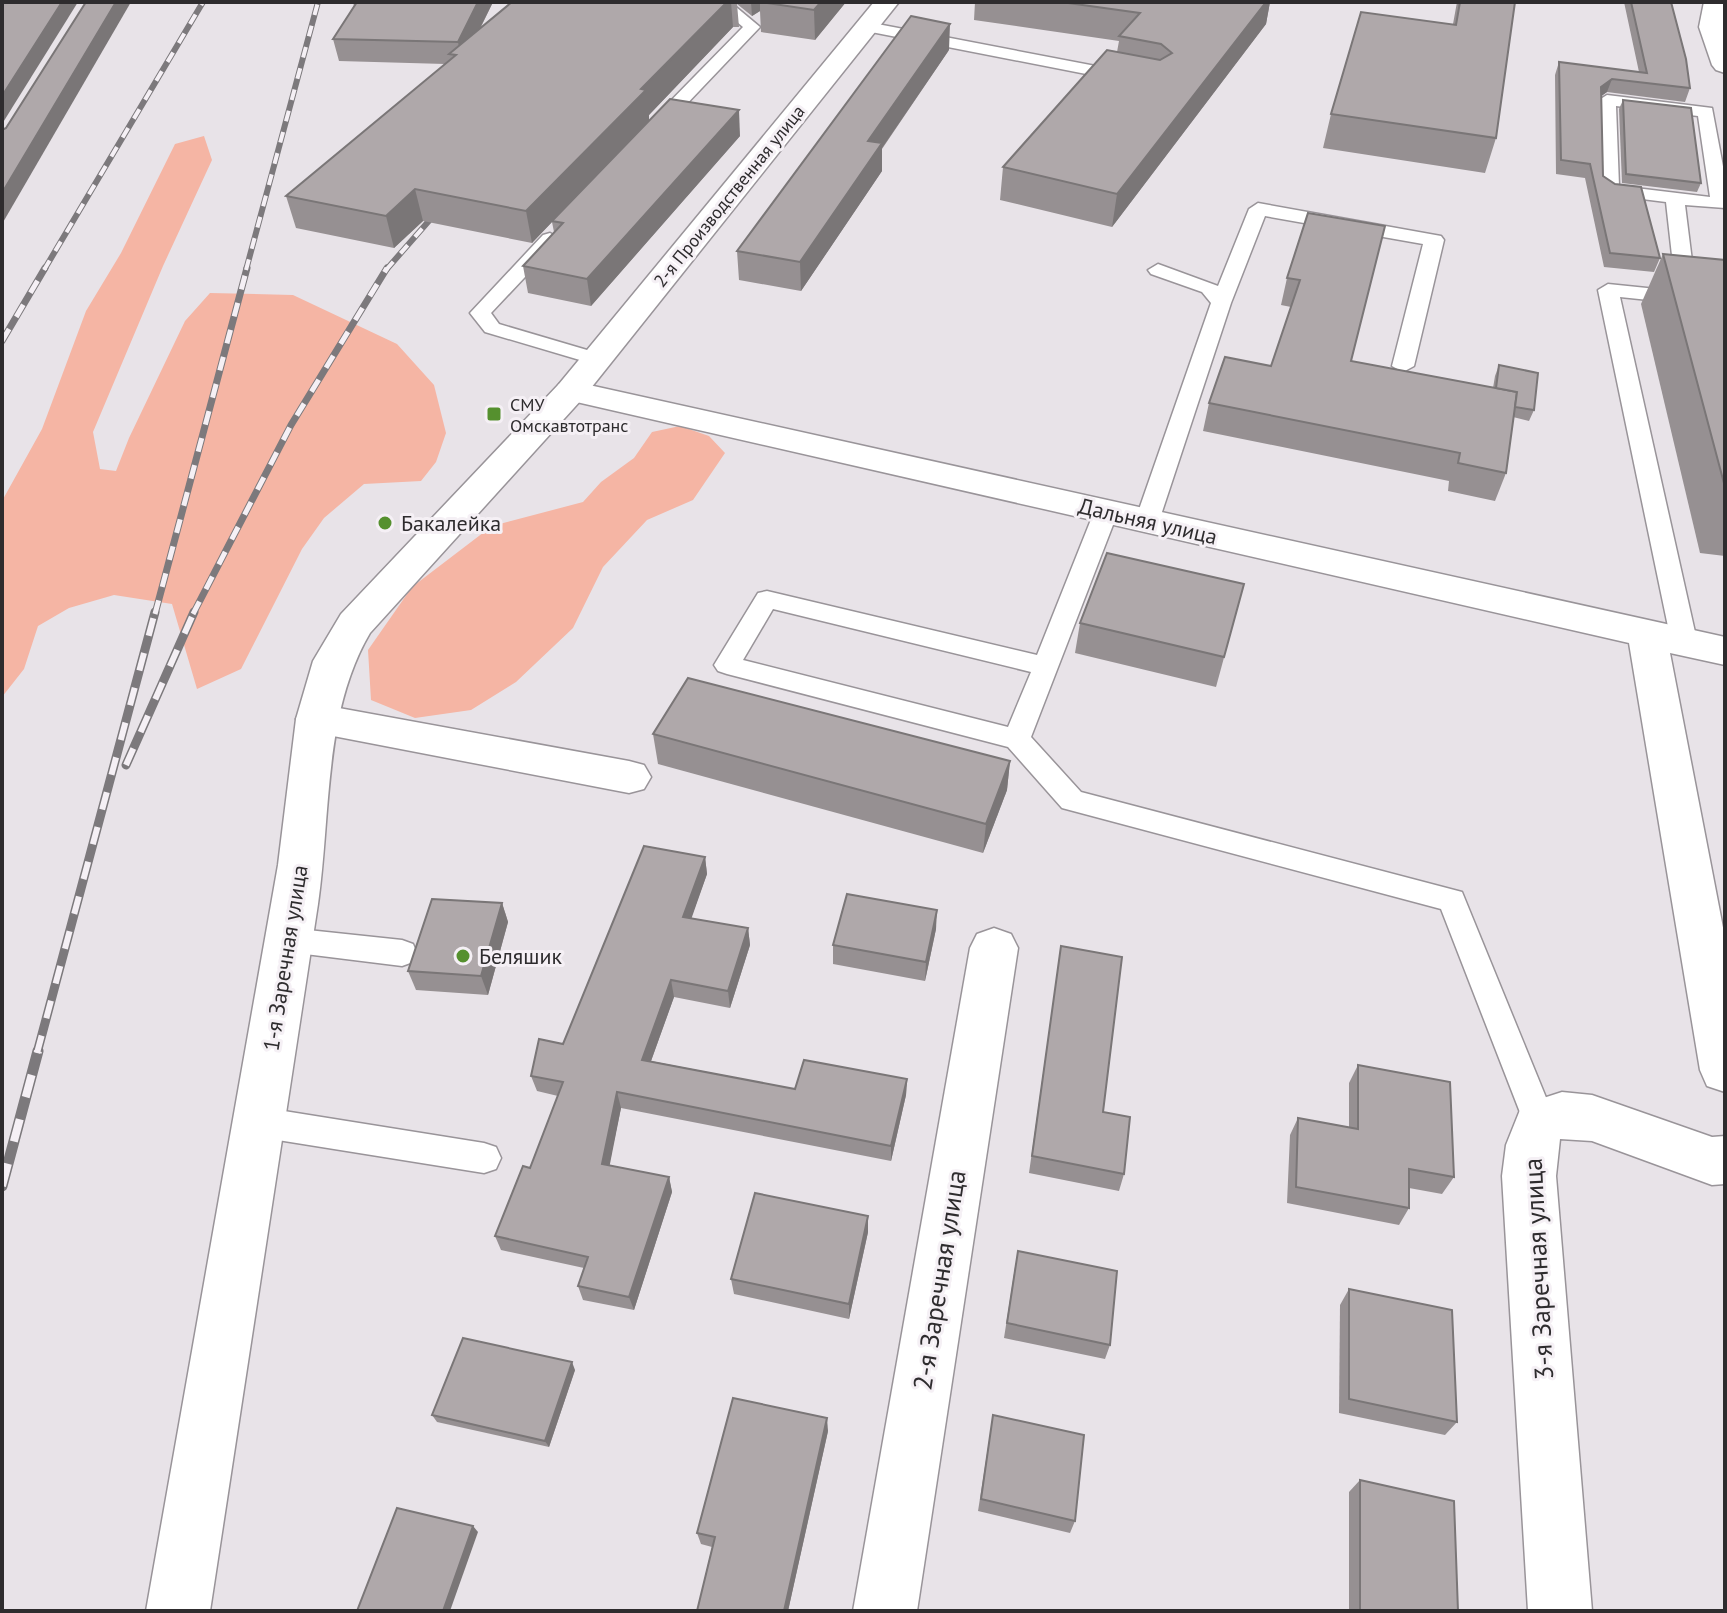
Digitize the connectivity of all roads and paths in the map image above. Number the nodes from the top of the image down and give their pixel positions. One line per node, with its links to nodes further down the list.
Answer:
1 (721, 2): 7 (lane)
2 (887, 2): 4 (street, 2-я Производственная улица)
3 (1716, 2): 5 (street)
4 (867, 27): 6 (lane); 15 (street, 2-я Производственная улица)
5 (1725, 65)
6 (1141, 80)
7 (641, 142)
8 (1675, 198): 8 (lane); 11 (lane)
9 (567, 220): 15 (lane)
10 (1158, 270): 13 (lane)
11 (1686, 298): 12 (lane); 18 (lane)
12 (1725, 302)
13 (1221, 303): 14 (lane); 17 (lane)
14 (1403, 366)
15 (584, 375): 16 (street, Дальняя улица); 21 (street, 1-я Заречная улица)
16 (1106, 512): 17 (street, Дальняя улица); 20 (lane)
17 (1147, 521): 18 (street, Дальняя улица)
18 (1665, 638): 19 (street, Дальняя улица); 27 (street)
19 (1725, 651)
20 (1045, 666): 22 (lane); 22 (lane)
21 (317, 719): 23 (street); 24 (street, 1-я Заречная улица)
22 (1017, 739): 29 (lane)
23 (629, 777)
24 (289, 940): 26 (lane); 28 (street, 1-я Заречная улица)
25 (994, 948): 33 (street, 2-я Заречная улица)
26 (402, 953)
27 (1725, 1070)
28 (259, 1122): 30 (lane); 32 (street, 1-я Заречная улица)
29 (1540, 1122): 31 (street); 34 (street, 3-я Заречная улица)
30 (484, 1158)
31 (1725, 1160)
32 (178, 1611)
33 (885, 1611)
34 (1560, 1611)

